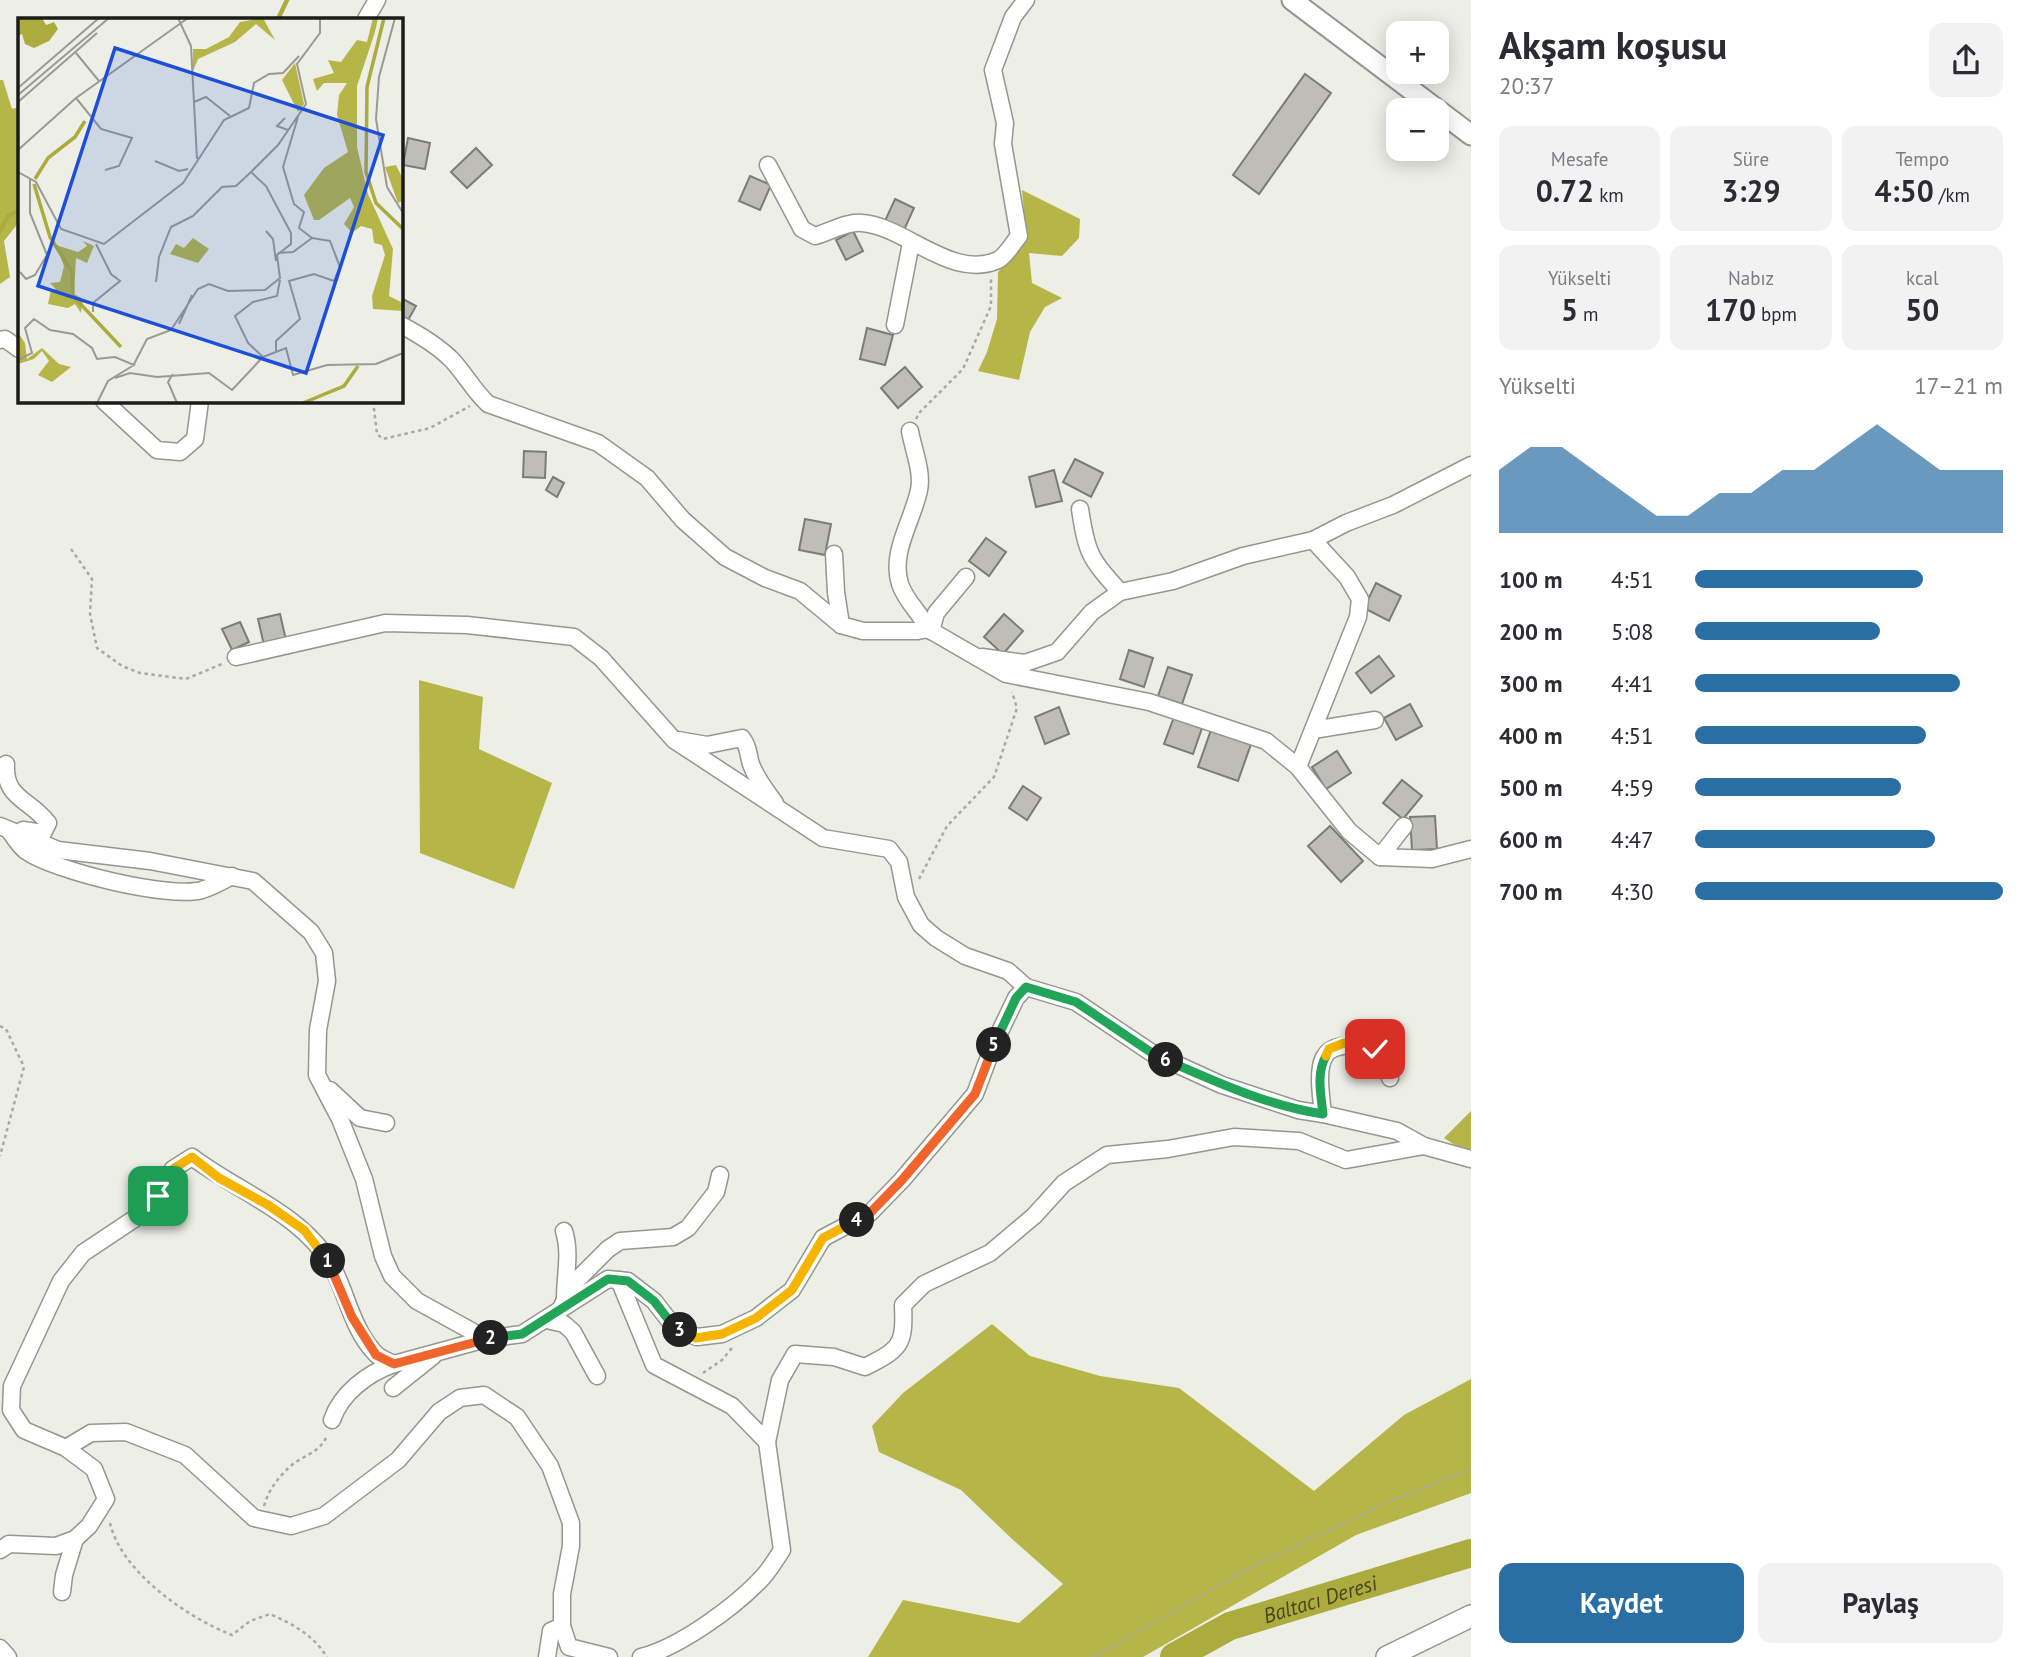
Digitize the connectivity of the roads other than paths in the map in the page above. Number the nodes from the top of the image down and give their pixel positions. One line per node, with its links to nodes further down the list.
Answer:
1 (377, 0): 4 (street)
2 (1026, 0): 7 (street)
3 (1292, 0): 5 (street)
4 (367, 18)
5 (1471, 135)
6 (768, 165): 7 (street)
7 (911, 243): 8 (street)
8 (895, 325)
9 (402, 326): 21 (street)
10 (0, 340): 11 (street)
11 (18, 348)
12 (105, 402): 13 (street)
13 (201, 402)
14 (910, 432): 22 (street)
15 (1471, 465): 17 (street)
16 (1080, 509): 20 (street)
17 (1313, 540): 20 (street); 26 (street)
18 (834, 554): 21 (street)
19 (966, 577): 22 (street)
20 (1121, 592): 23 (street)
21 (841, 625): 22 (street)
22 (930, 630): 23 (street)
23 (973, 656): 29 (street)
24 (236, 657): 27 (street)
25 (1375, 720): 26 (street)
26 (1313, 730): 29 (street)
27 (674, 740): 30 (street); 30 (street)
28 (6, 764): 32 (street)
29 (1298, 767): 34 (street)
30 (783, 813): 36 (street)
31 (1404, 826): 34 (street)
32 (3, 827): 35 (street); 35 (street)
33 (1471, 849): 34 (street)
34 (1380, 857)
35 (232, 876): 37 (street)
36 (1026, 987): 39 (street); 45 (street)
37 (317, 1075): 40 (street); 47 (street)
38 (1390, 1078): 39 (street)
39 (1323, 1114): 41 (street)
40 (386, 1123)
41 (1424, 1146): 42 (street); 54 (street)
42 (1471, 1159)
43 (720, 1175): 46 (street)
44 (565, 1231): 46 (street)
45 (619, 1280): 46 (street); 54 (street)
46 (557, 1310): 47 (street); 50 (street)
47 (486, 1339): 48 (street)
48 (440, 1350): 49 (street); 52 (street)
49 (394, 1364): 51 (street); 53 (street)
50 (597, 1376)
51 (6, 1384): 55 (street)
52 (393, 1388)
53 (332, 1420)
54 (767, 1442): 65 (street)
55 (66, 1448): 56 (street); 60 (street)
56 (75, 1539): 57 (street); 58 (street)
57 (0, 1550)
58 (62, 1592)
59 (1471, 1616): 66 (main road)
60 (562, 1626): 63 (street); 64 (street)
61 (0, 1648): 62 (street)
62 (8, 1657)
63 (547, 1657)
64 (609, 1657)
65 (641, 1657)
66 (1387, 1657)

